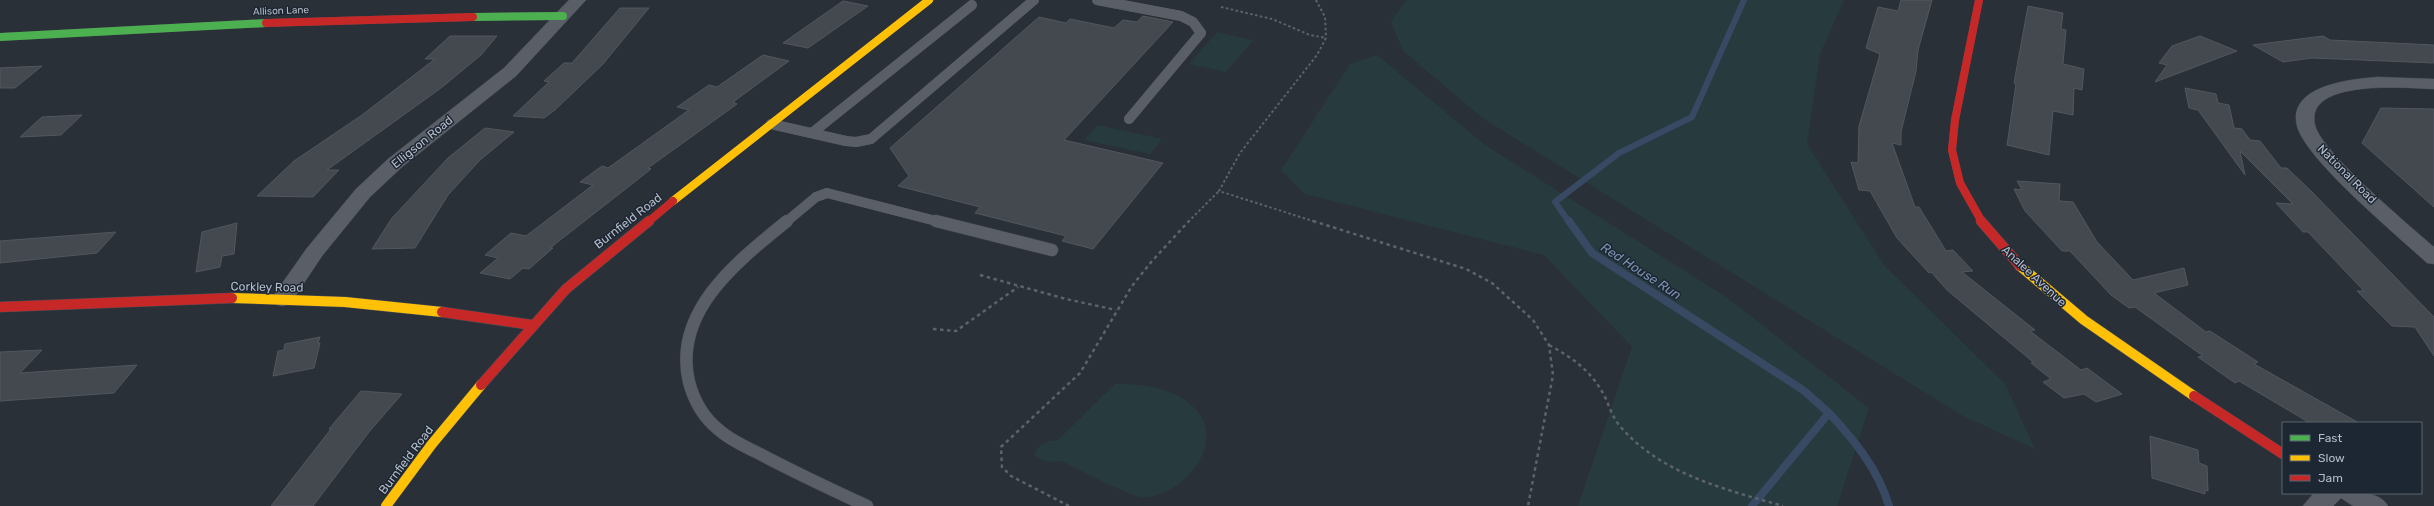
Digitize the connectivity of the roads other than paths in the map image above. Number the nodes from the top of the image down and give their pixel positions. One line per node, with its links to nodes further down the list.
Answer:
1 (578, 0): 7 (street, Elligson Road)
2 (929, 0): 11 (street, Burnfield Road)
3 (1034, 0): 12 (lane)
4 (1097, 0): 10 (lane)
5 (1979, 0): 18 (street, Analee Avenue)
6 (972, 4): 12 (lane)
7 (563, 16): 8 (street, Allison Lane); 15 (street, Elligson Road)
8 (0, 38)
9 (2434, 84): 14 (street, National Road)
10 (1129, 118)
11 (770, 124): 12 (lane); 17 (street, Burnfield Road)
12 (812, 133)
13 (1052, 250): 22 (lane)
14 (2434, 258)
15 (282, 298): 16 (street, Corkley Road); 17 (street, Corkley Road)
16 (0, 307)
17 (532, 325): 21 (street, Burnfield Road)
18 (2282, 453)
19 (2329, 494): 23 (street)
20 (2353, 494): 24 (street)
21 (386, 506)
22 (868, 506)
23 (2316, 506)
24 (2375, 506)

